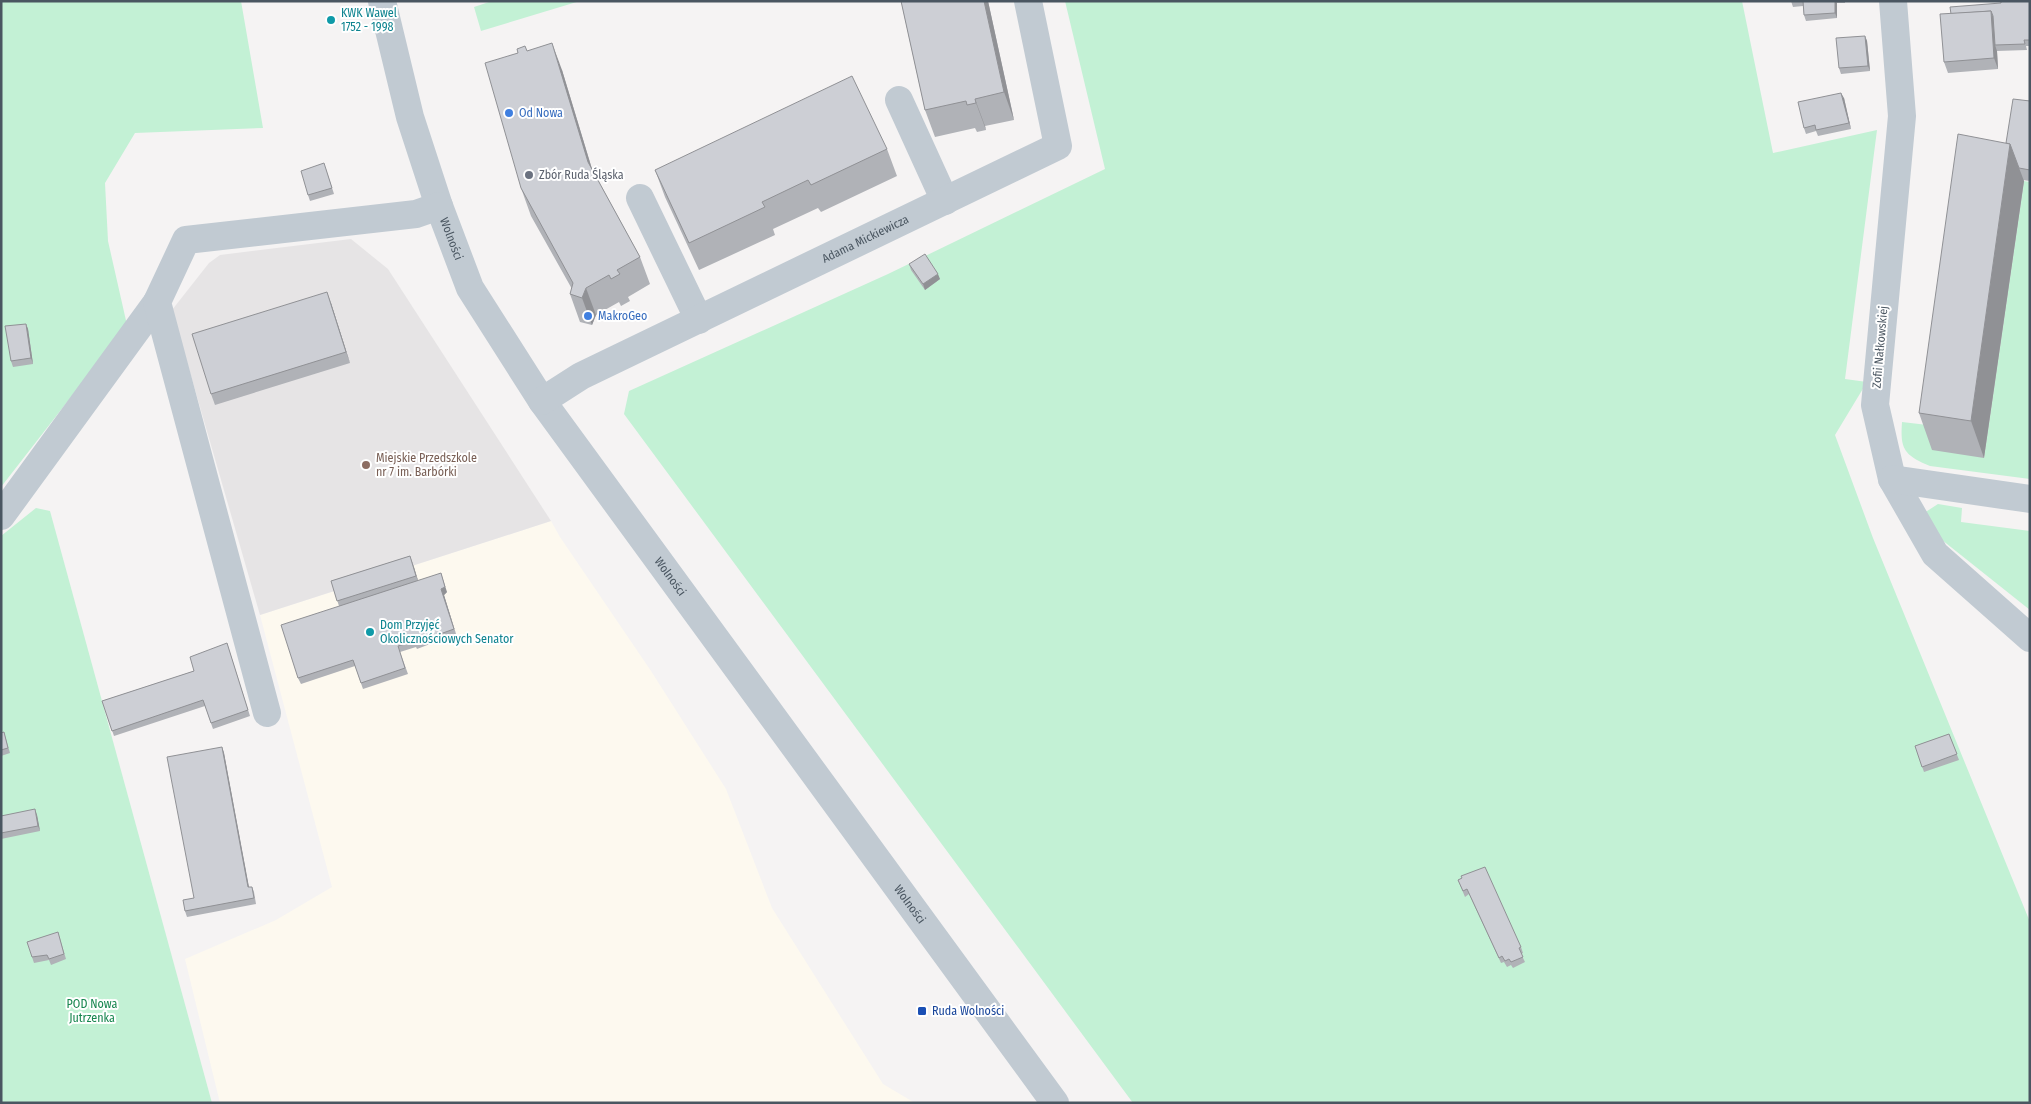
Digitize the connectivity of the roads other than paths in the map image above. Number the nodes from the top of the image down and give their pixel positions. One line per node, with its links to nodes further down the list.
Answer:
1 (382, 1): 7 (street, Wolności)
2 (1028, 1): 6 (street, Adama Mickiewicza)
3 (1893, 1): 11 (street, Zofii Nałkowskiej)
4 (899, 100): 6 (street)
5 (640, 198): 9 (street)
6 (945, 201): 9 (street, Adama Mickiewicza)
7 (439, 206): 8 (street); 10 (street, Wolności)
8 (157, 302): 13 (street); 15 (street)
9 (699, 320): 10 (street, Adama Mickiewicza)
10 (542, 401): 16 (street, Wolności)
11 (1892, 479): 12 (street); 14 (street, Zofii Nałkowskiej)
12 (2030, 499)
13 (1, 516)
14 (2030, 638)
15 (267, 712)
16 (1055, 1103)

